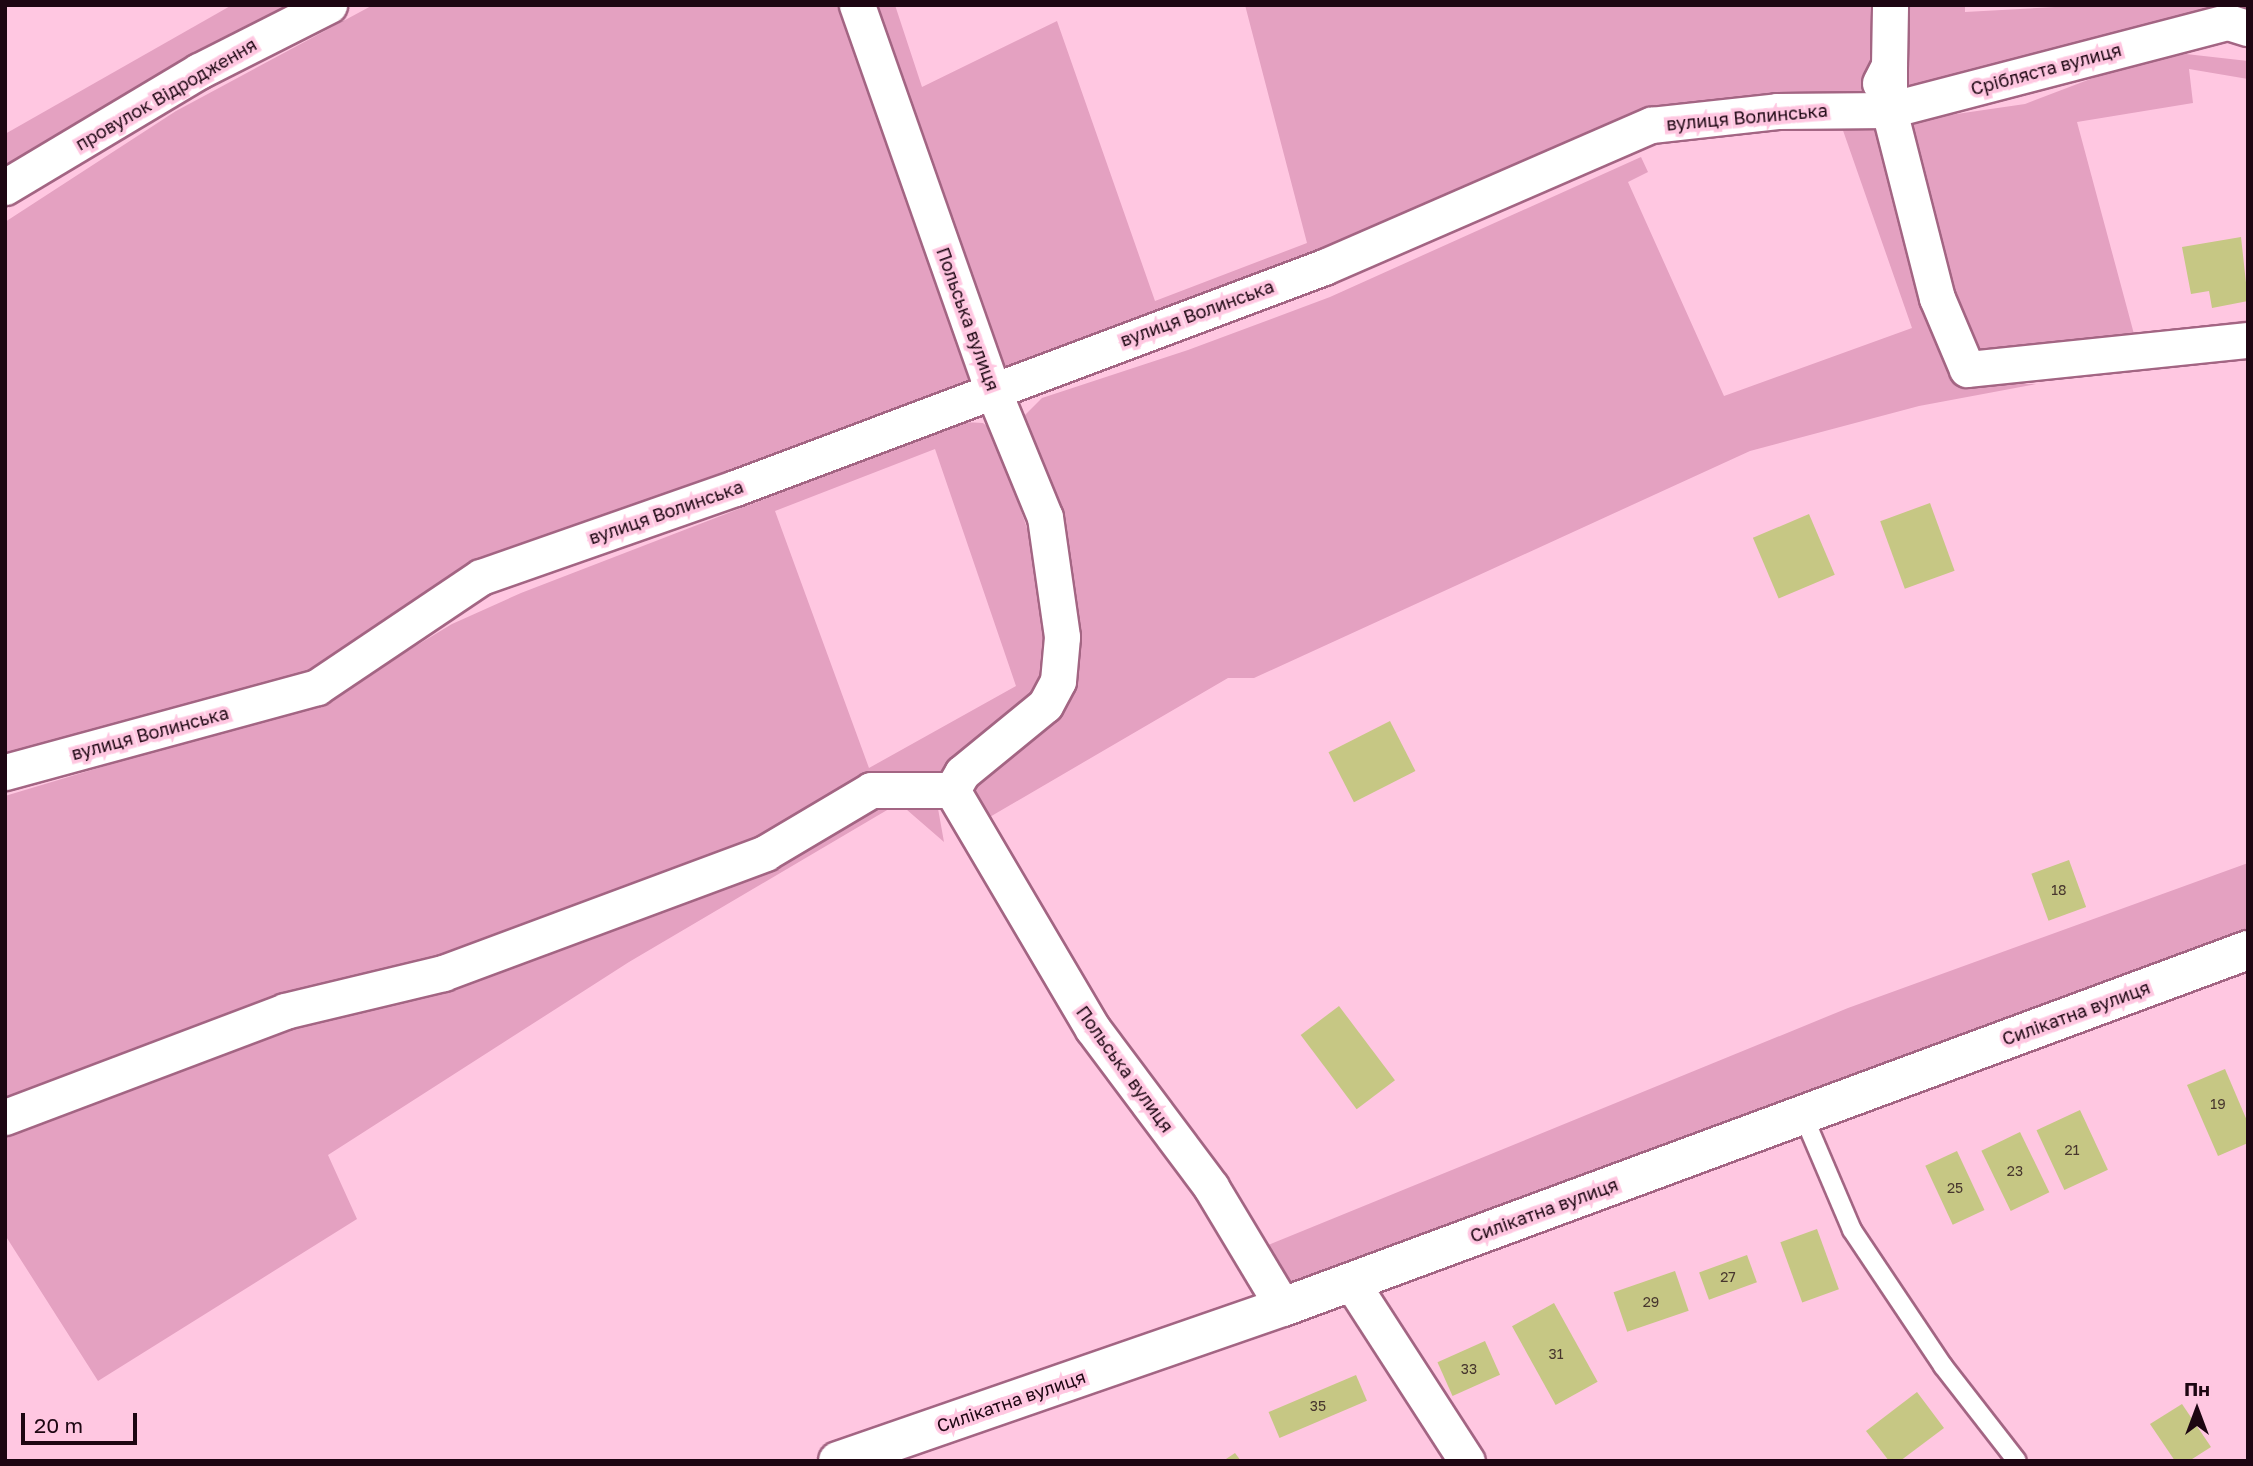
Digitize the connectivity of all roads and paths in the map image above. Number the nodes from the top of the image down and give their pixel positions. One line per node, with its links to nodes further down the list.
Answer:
1 (329, 5): 8 (street, провулок Відродження)
2 (856, 5): 10 (street, Польська вулиця)
3 (1890, 5): 5 (street)
4 (2248, 28): 7 (street, Срібляста вулиця)
5 (1889, 65): 6 (street); 7 (street)
6 (1843, 110): 7 (street, вулиця Волинська); 10 (street, вулиця Волинська)
7 (1889, 110): 9 (street)
8 (5, 187)
9 (2248, 340)
10 (992, 388): 11 (street, вулиця Волинська); 12 (street, Польська вулиця)
11 (5, 772)
12 (952, 789): 15 (street); 17 (street, Польська вулиця)
13 (2248, 950): 14 (street, Силікатна вулиця)
14 (1803, 1115): 16 (street, Силікатна вулиця); 20 (lane)
15 (5, 1117)
16 (1351, 1282): 17 (street, Силікатна вулиця); 19 (street)
17 (1283, 1307): 18 (street, Силікатна вулиця)
18 (838, 1461)
19 (1467, 1461)
20 (2017, 1461)

